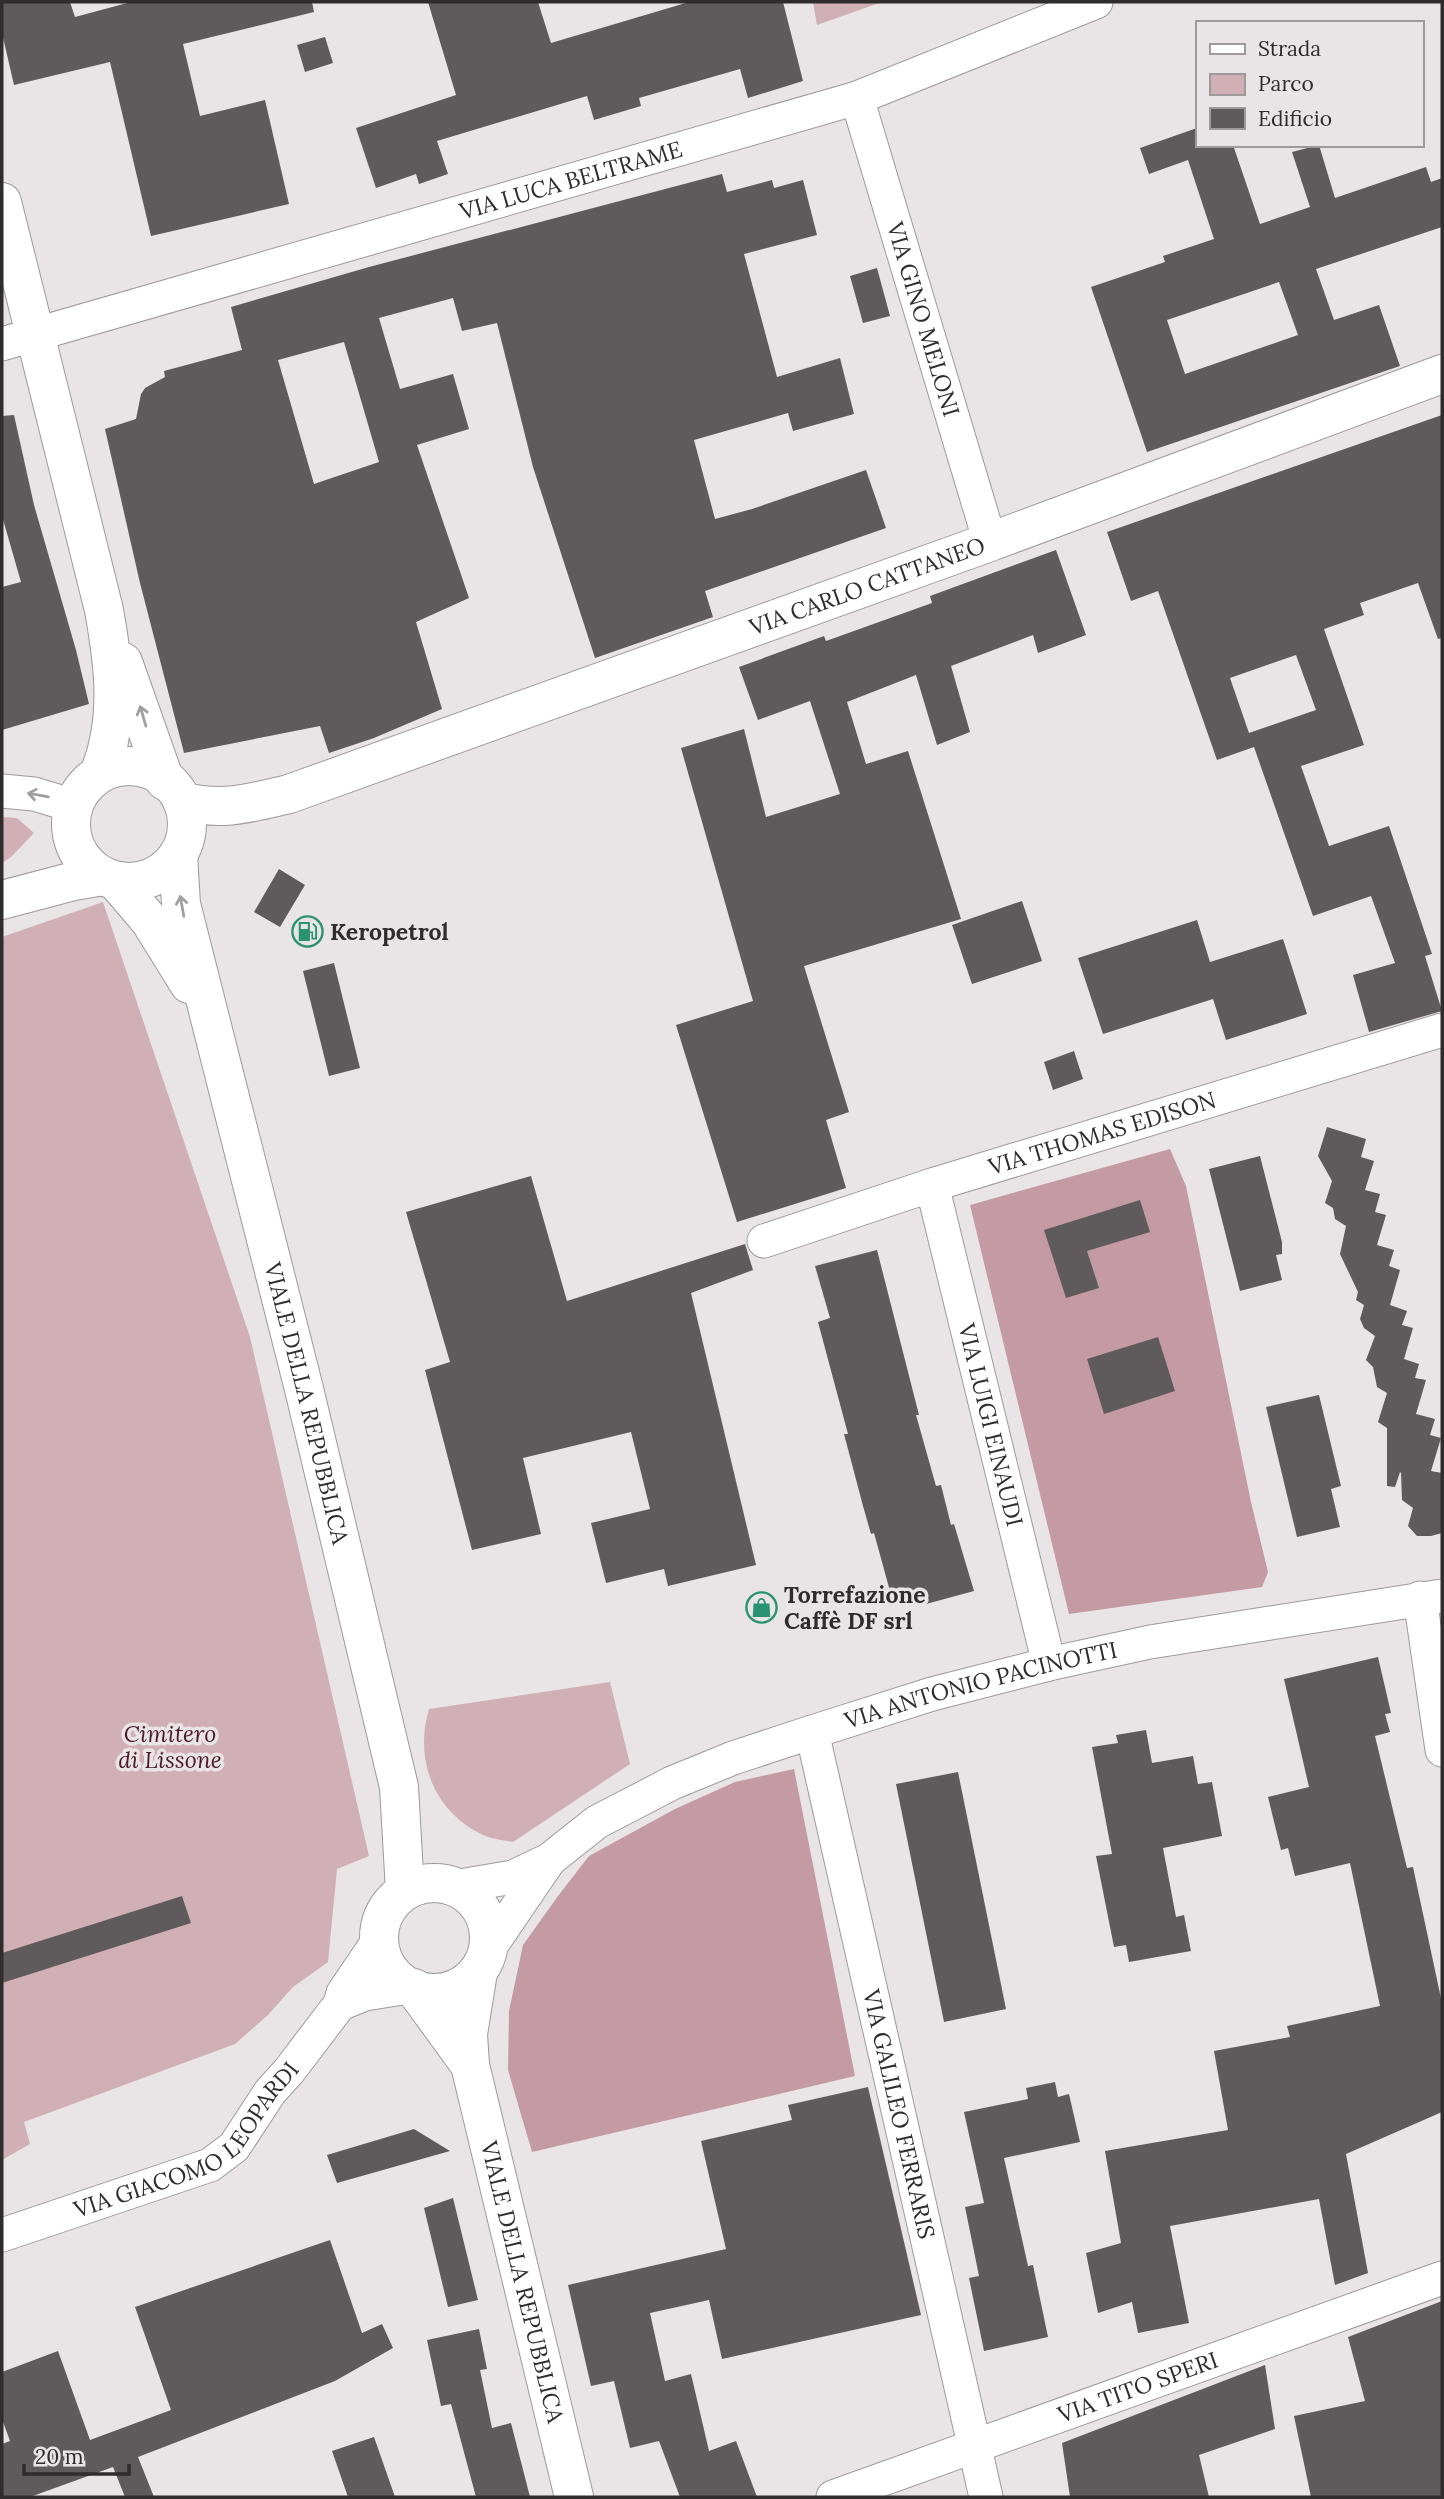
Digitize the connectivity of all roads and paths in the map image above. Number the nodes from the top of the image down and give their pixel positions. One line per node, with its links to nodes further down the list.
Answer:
1 (1096, 2): 2 (street, VIA LUCA BELTRAME)
2 (857, 97): 4 (street, VIA LUCA BELTRAME); 6 (street, VIA GINO MELONI)
3 (2, 202): 4 (street)
4 (18, 340): 7 (street)
5 (1442, 374): 6 (street, VIA CARLO CATTANEO)
6 (990, 542): 11 (street, VIA CARLO CATTANEO)
7 (104, 610): 8 (street); 10 (street, VIALE DELLA REPUBBLICA, one-way to 7)
8 (99, 774): 10 (street); 12 (street)
9 (2, 791): 12 (street, one-way to 9)
10 (174, 791): 11 (street, VIA CARLO CATTANEO); 13 (street, VIALE DELLA REPUBBLICA)
11 (289, 794): 13 (street, VIA CARLO CATTANEO)
12 (72, 817): 14 (street, VIALE DELLA REPUBBLICA); 15 (street)
13 (181, 850): 14 (street); 16 (street, VIALE DELLA REPUBBLICA, one-way to 13)
14 (110, 878): 15 (street); 16 (street, VIALE DELLA REPUBBLICA)
15 (2, 900)
16 (209, 1019): 24 (street, VIALE DELLA REPUBBLICA)
17 (1442, 1030): 18 (street, VIA THOMAS EDISON)
18 (932, 1185): 19 (street, VIA THOMAS EDISON); 21 (street, VIA LUIGI EINAUDI)
19 (764, 1241)
20 (1431, 1597): 21 (street, VIA ANTONIO PACINOTTI); 23 (street)
21 (1049, 1664): 22 (street, VIA ANTONIO PACINOTTI)
22 (812, 1731): 25 (street, VIA ANTONIO PACINOTTI); 35 (street, VIA GALILEO FERRARIS)
23 (1442, 1750)
24 (399, 1787): 26 (street, VIALE DELLA REPUBBLICA); 27 (street, VIALE DELLA REPUBBLICA)
25 (549, 1860): 26 (street, VIA ANTONIO PACINOTTI); 29 (street, VIA ANTONIO PACINOTTI)
26 (454, 1887): 27 (street); 29 (street, VIALE DELLA REPUBBLICA)
27 (405, 1891): 28 (street)
28 (379, 1940): 30 (street, VIALE DELLA REPUBBLICA); 31 (street, VIA GIACOMO LEOPARDI)
29 (483, 1961): 30 (street); 32 (street, VIALE DELLA REPUBBLICA)
30 (411, 1988): 31 (street); 32 (street, VIALE DELLA REPUBBLICA)
31 (340, 2004): 33 (street, VIA GIACOMO LEOPARDI)
32 (470, 2065): 36 (street, VIALE DELLA REPUBBLICA)
33 (2, 2235)
34 (1442, 2278): 35 (street, VIA TITO SPERI)
35 (974, 2448): 37 (street, VIA TITO SPERI); 38 (street, VIA GALILEO FERRARIS)
36 (574, 2497)
37 (833, 2497)
38 (986, 2497)

